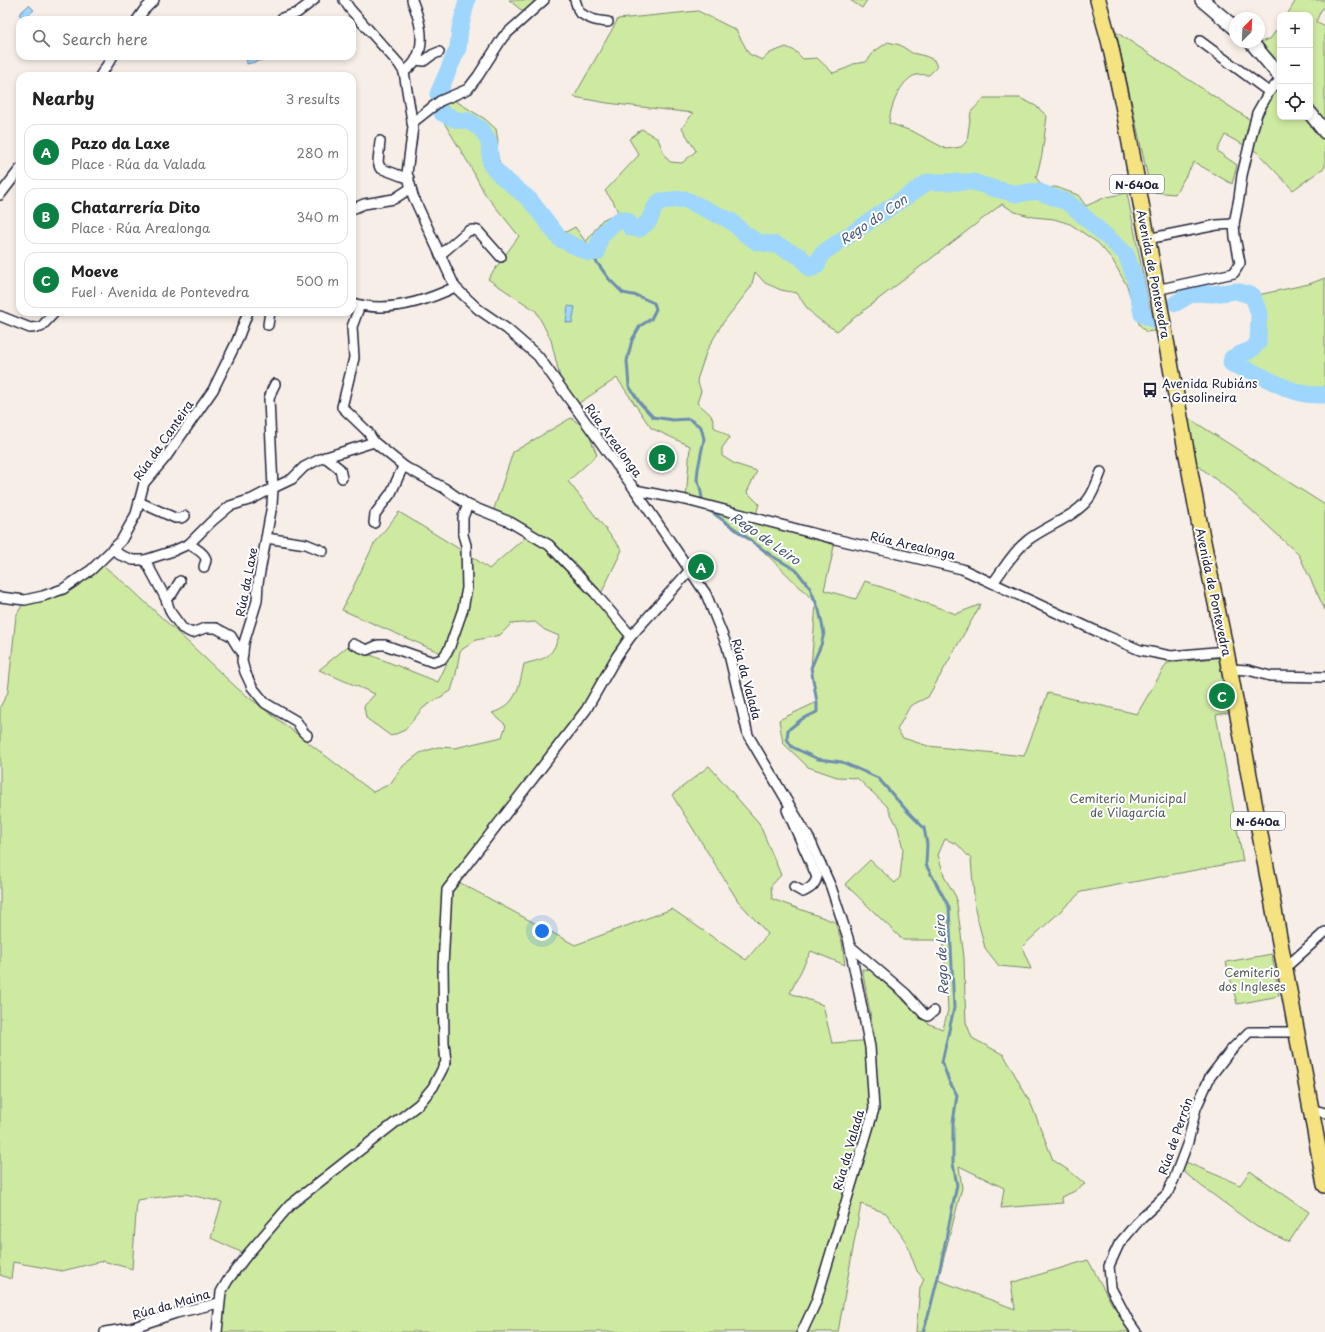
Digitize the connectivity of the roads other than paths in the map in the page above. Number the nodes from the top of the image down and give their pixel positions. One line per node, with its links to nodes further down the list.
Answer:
1 (154, 0): 9 (street)
2 (314, 0): 10 (street)
3 (344, 0): 11 (street, Rúa Arealonga)
4 (412, 0): 19 (street)
5 (544, 0): 26 (street)
6 (575, 0): 13 (street)
7 (1098, 0): 35 (main road, Avenida de Pontevedra / N-640a)
8 (1202, 0): 14 (main road)
9 (140, 16)
10 (288, 16)
11 (353, 16)
12 (356, 22): 21 (street, Rúa Arealonga)
13 (608, 22)
14 (1229, 23)
15 (1200, 41): 24 (street)
16 (1256, 48): 22 (main road)
17 (439, 52): 19 (street)
18 (110, 60): 20 (street)
19 (416, 60): 21 (street)
20 (103, 72)
21 (404, 72): 26 (street, Rúa Arealonga)
22 (1277, 72)
23 (1277, 83): 24 (street)
24 (1269, 92): 34 (street)
25 (1313, 117): 27 (main road)
26 (412, 123): 30 (street, Rúa Arealonga)
27 (1325, 132)
28 (380, 141): 30 (street)
29 (16, 173): 32 (street)
30 (408, 178): 31 (street, Rúa Arealonga)
31 (411, 188): 33 (street); 36 (street, Rúa Arealonga)
32 (0, 195)
33 (356, 207)
34 (1234, 224): 35 (street); 39 (street)
35 (1147, 239): 39 (main road, Avenida de Pontevedra / N-640a)
36 (440, 255): 37 (street); 38 (street, Rúa Arealonga)
37 (502, 257)
38 (455, 287): 40 (street); 54 (street, Rúa Arealonga)
39 (1156, 290): 72 (main road, Avenida de Pontevedra / N-640a)
40 (356, 304)
41 (0, 316): 42 (street)
42 (51, 316)
43 (246, 316): 55 (street, Rúa da Canteira)
44 (269, 316): 46 (street)
45 (354, 316): 48 (street)
46 (268, 325)
47 (275, 384): 53 (street, Rúa da Laxe)
48 (374, 442): 49 (street); 50 (street)
49 (325, 457): 52 (street); 53 (street)
50 (405, 466): 56 (street); 58 (street)
51 (1101, 472): 67 (street)
52 (342, 478)
53 (273, 488): 59 (street, Rúa da Laxe); 60 (street)
54 (635, 490): 65 (street, Rúa da Valada); 67 (street, Rúa Arealonga)
55 (139, 502): 57 (street); 61 (street, Rúa da Canteira)
56 (468, 505): 70 (street); 71 (street)
57 (185, 516)
58 (374, 523)
59 (266, 538): 62 (street, Rúa da Laxe); 73 (street, Rúa da Laxe)
60 (189, 544): 63 (street); 64 (street)
61 (113, 549): 63 (street); 68 (street, Rúa da Canteira)
62 (323, 551)
63 (145, 560): 69 (street, Rúa da Laxe)
64 (204, 567)
65 (690, 570): 70 (street); 77 (street, Rúa da Valada)
66 (180, 581): 69 (street)
67 (993, 583): 72 (street, Rúa Arealonga)
68 (0, 597)
69 (165, 597): 73 (street, Rúa da Laxe)
70 (631, 636): 86 (street)
71 (353, 644)
72 (1226, 651): 74 (main road, Avenida de Pontevedra / N-640a)
73 (243, 653): 76 (street, Rúa da Laxe)
74 (1230, 669): 75 (street); 81 (main road, Avenida de Pontevedra / N-640a)
75 (1325, 677)
76 (307, 735)
77 (783, 794): 78 (street, Rúa da Valada); 80 (street, Rúa da Valada)
78 (794, 886)
79 (1325, 932): 81 (street)
80 (850, 946): 82 (street); 89 (street, Rúa da Valada)
81 (1285, 968): 83 (main road, Avenida de Pontevedra / N-640a)
82 (934, 1011)
83 (1297, 1032): 84 (main road, Avenida de Pontevedra / N-640a); 90 (street, Rúa de Perrón)
84 (1318, 1111): 85 (main road, Avenida de Pontevedra / N-640a)
85 (1325, 1185)
86 (219, 1303): 87 (street, Rúa da Maina); 88 (street)
87 (105, 1332)
88 (217, 1332)
89 (802, 1332)
90 (1136, 1332)

